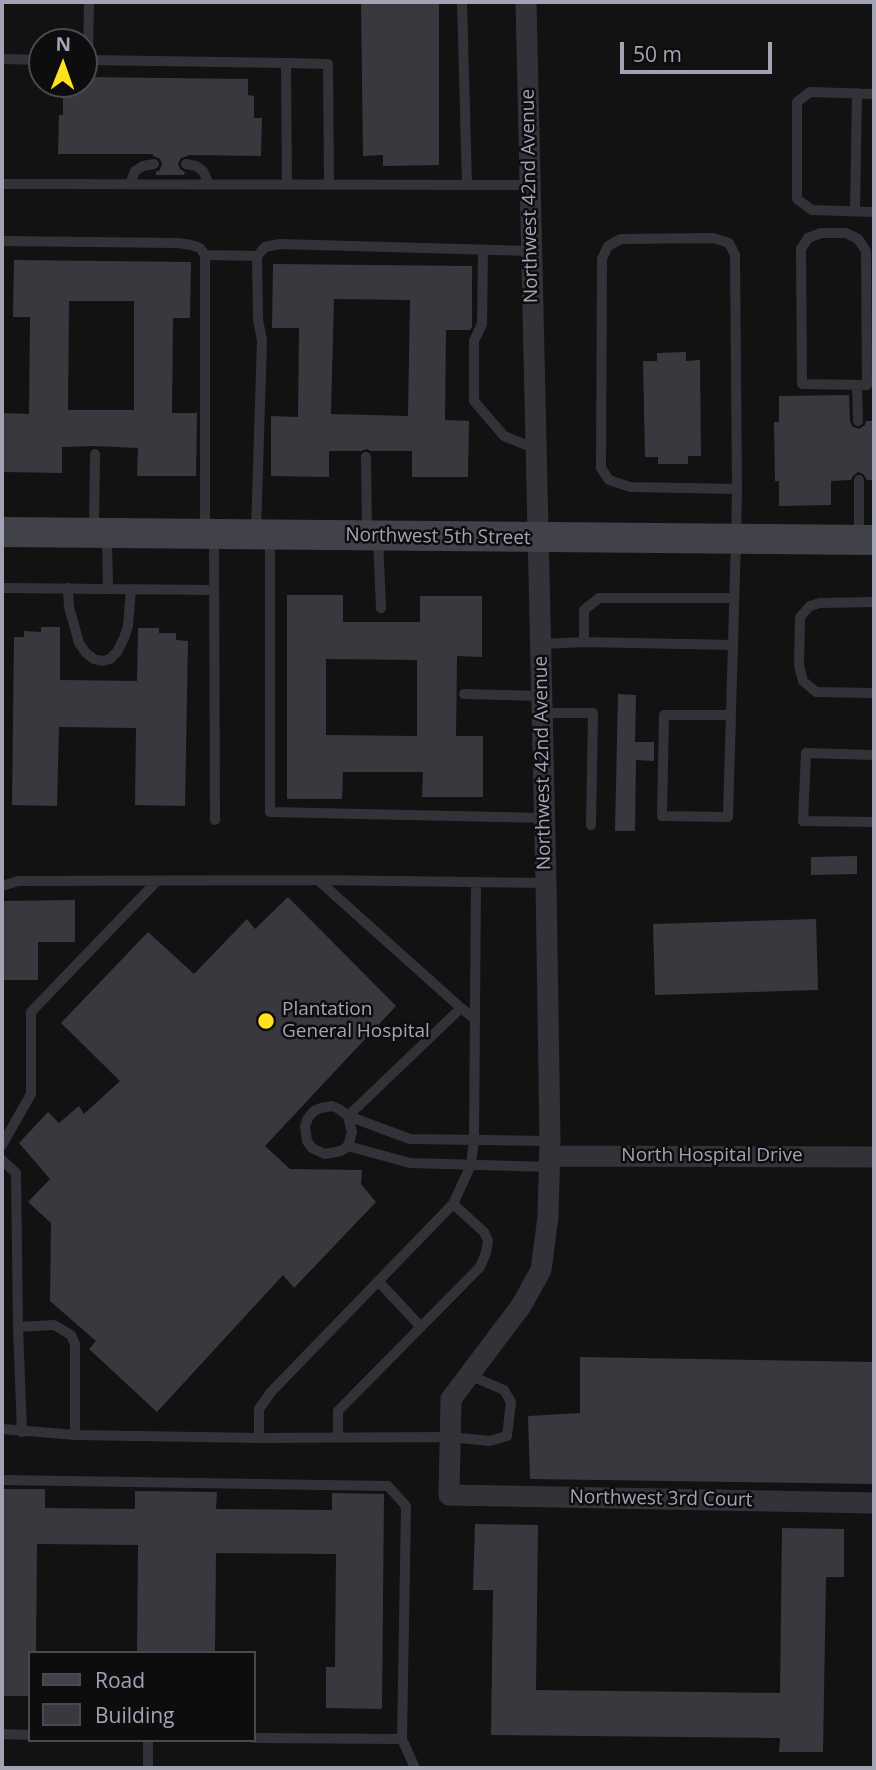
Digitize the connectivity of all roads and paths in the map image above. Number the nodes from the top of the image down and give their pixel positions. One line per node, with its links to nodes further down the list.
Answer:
1 (89, 2): 4 (lane)
2 (462, 2): 18 (lane)
3 (526, 2): 19 (street, Northwest 42nd Avenue)
4 (88, 28)
5 (2, 59): 6 (lane)
6 (28, 60)
7 (98, 60): 8 (lane)
8 (286, 63): 16 (lane); 17 (lane)
9 (857, 93): 10 (lane); 20 (lane); 20 (lane)
10 (874, 94)
11 (154, 164): 14 (lane)
12 (186, 164): 15 (lane)
13 (2, 184): 14 (lane)
14 (130, 184): 15 (lane)
15 (209, 184): 16 (lane)
16 (287, 185): 17 (lane)
17 (330, 185): 18 (lane)
18 (467, 185): 19 (lane)
19 (530, 185): 24 (street, Northwest 42nd Avenue)
20 (855, 211): 21 (lane)
21 (874, 212)
22 (2, 241): 25 (lane)
23 (482, 251): 24 (lane); 26 (lane); 29 (lane)
24 (531, 251): 29 (street, Northwest 42nd Avenue)
25 (205, 256): 26 (lane); 36 (lane)
26 (257, 256): 37 (lane)
27 (858, 385): 27 (lane); 28 (lane)
28 (858, 421)
29 (536, 449): 39 (street, Northwest 42nd Avenue)
30 (95, 454): 35 (lane)
31 (366, 457): 38 (lane)
32 (859, 480): 41 (lane)
33 (737, 489): 33 (lane); 40 (lane)
34 (2, 532): 35 (street, Northwest 5th Street)
35 (100, 533): 36 (street, Northwest 5th Street); 44 (lane)
36 (210, 535): 37 (street, Northwest 5th Street); 46 (lane)
37 (263, 535): 38 (street, Northwest 5th Street); 58 (lane)
38 (372, 536): 39 (street, Northwest 5th Street); 49 (lane)
39 (538, 538): 40 (street, Northwest 5th Street); 51 (street, Northwest 42nd Avenue)
40 (736, 539): 41 (street, Northwest 5th Street); 47 (lane)
41 (867, 540)
42 (2, 588): 43 (lane)
43 (68, 589): 44 (lane); 45 (lane)
44 (108, 589): 45 (lane)
45 (131, 589): 46 (lane)
46 (215, 590): 59 (lane)
47 (734, 598): 50 (lane); 52 (lane)
48 (874, 602): 53 (lane)
49 (381, 608)
50 (584, 642): 51 (lane); 52 (lane)
51 (541, 644): 55 (street, Northwest 42nd Avenue)
52 (733, 645): 56 (lane)
53 (874, 693)
54 (464, 694): 55 (lane)
55 (542, 705): 58 (street, Northwest 42nd Avenue); 61 (lane)
56 (731, 715): 56 (lane)
57 (874, 755): 60 (lane)
58 (545, 818): 65 (street, Northwest 42nd Avenue)
59 (215, 820)
60 (874, 822)
61 (591, 825)
62 (318, 880): 63 (lane); 64 (lane); 67 (lane)
63 (157, 881): 66 (lane); 71 (lane)
64 (476, 882): 65 (lane); 68 (lane)
65 (546, 883): 73 (street, Northwest 42nd Avenue)
66 (2, 886)
67 (461, 1008): 68 (lane); 69 (lane)
68 (475, 1019): 70 (lane)
69 (348, 1116): 70 (lane); 72 (lane); 72 (lane)
70 (474, 1140): 73 (lane); 76 (lane)
71 (2, 1145)
72 (348, 1146): 76 (lane)
73 (550, 1155): 74 (street, North Hospital Drive); 76 (lane); 81 (street, Northwest 42nd Avenue)
74 (874, 1157)
75 (2, 1160): 79 (lane)
76 (471, 1165): 77 (lane)
77 (453, 1204): 78 (lane); 80 (lane)
78 (378, 1281): 80 (lane); 87 (lane)
79 (18, 1326): 83 (lane); 84 (lane)
80 (421, 1327): 85 (lane)
81 (469, 1375): 86 (street, Northwest 42nd Avenue); 86 (lane)
82 (2, 1429): 83 (lane)
83 (22, 1432): 84 (lane)
84 (75, 1435): 87 (lane)
85 (338, 1437): 86 (lane); 87 (lane)
86 (450, 1437): 89 (street, Northwest 42nd Avenue)
87 (259, 1438)
88 (2, 1480): 94 (lane)
89 (449, 1495): 90 (street, Northwest 3rd Court)
90 (874, 1503)
91 (2, 1734): 92 (lane)
92 (28, 1735)
93 (256, 1738): 94 (lane)
94 (402, 1740): 97 (lane)
95 (148, 1742): 96 (lane)
96 (148, 1768)
97 (415, 1768)

